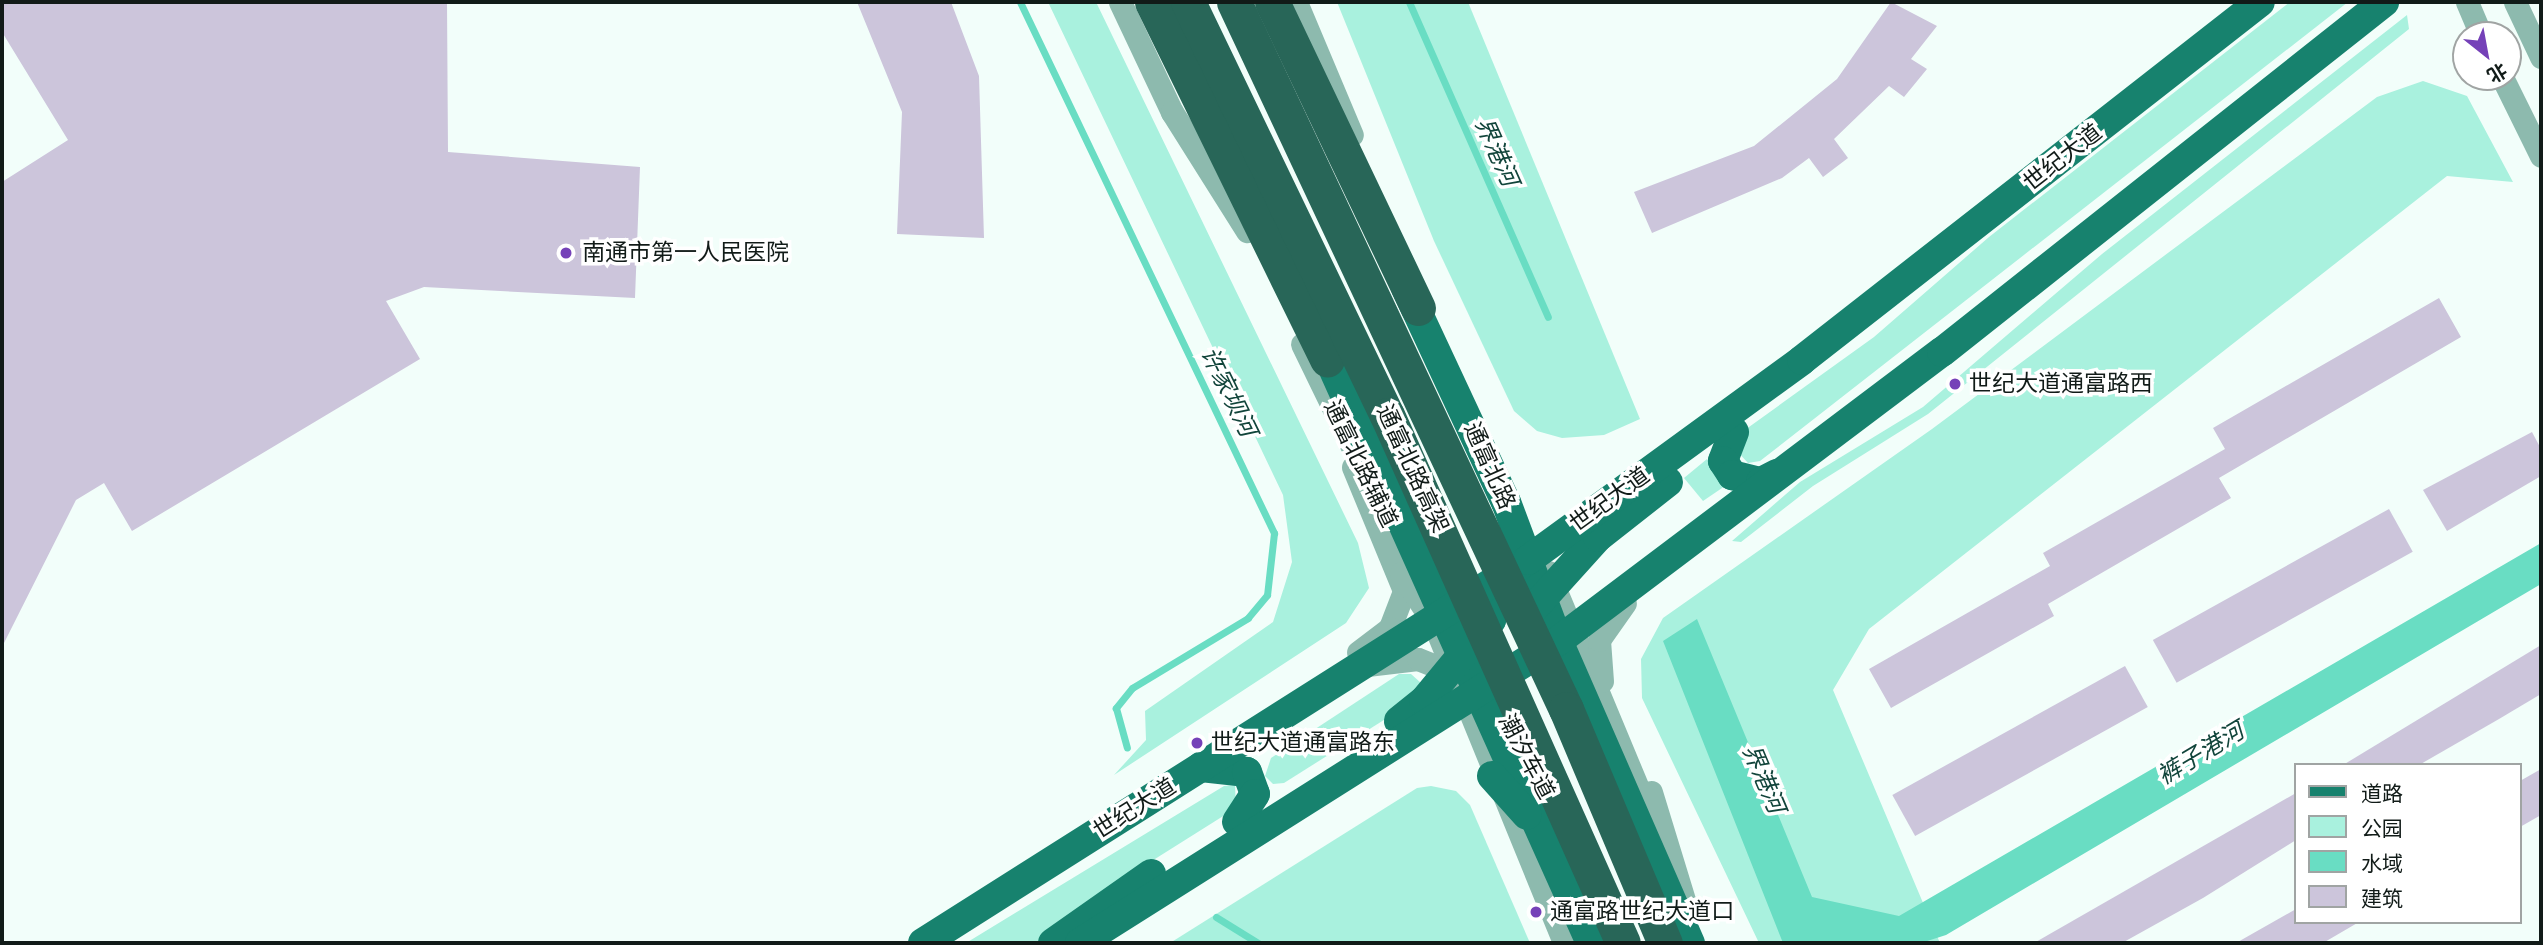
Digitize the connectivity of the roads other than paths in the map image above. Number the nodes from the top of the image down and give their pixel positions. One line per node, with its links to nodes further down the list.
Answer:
1 (1120, 2): 17 (street, 通富北路辅道)
2 (1152, 2): 17 (highway)
3 (1166, 2): 20 (main road)
4 (1188, 2): 48 (highway, 通富北路高架, bridge)
5 (1234, 2): 49 (highway, 通富北路高架, bridge)
6 (1259, 2): 19 (main road, 通富北路)
7 (1272, 2): 19 (highway)
8 (1296, 2): 21 (street)
9 (2260, 2): 18 (main road, 世纪大道)
10 (2384, 2): 24 (main road)
11 (2467, 2): 13 (street)
12 (2515, 2): 14 (street)
13 (2475, 21)
14 (2541, 57)
15 (2509, 91): 16 (street)
16 (2541, 156)
17 (1247, 215): 20 (highway); 22 (street, 通富北路辅道)
18 (1980, 222): 23 (main road); 27 (main road, 世纪大道)
19 (1418, 308): 21 (main road, 通富北路)
20 (1326, 359): 22 (street); 30 (main road)
21 (1477, 423): 26 (main road, 通富北路); 26 (main road)
22 (1344, 430): 28 (street); 30 (street, 通富北路辅道)
23 (1734, 432): 25 (main road); 29 (main road)
24 (1824, 442): 25 (main road); 35 (street)
25 (1783, 472): 31 (main road)
26 (1511, 499): 27 (main road, 通富北路)
27 (1524, 562): 29 (main road, 通富北路); 30 (main road, 世纪大道); 32 (main road)
28 (1398, 567): 30 (street); 38 (street)
29 (1547, 590): 31 (main road, 通富北路); 34 (main road)
30 (1439, 619): 32 (main road); 33 (main road, 世纪大道)
31 (1565, 636): 34 (main road); 35 (street); 41 (street); 50 (main road, 通富北路)
32 (1457, 664): 33 (street); 36 (main road); 39 (main road)
33 (1364, 666): 38 (main road, 世纪大道)
34 (1511, 670): 36 (main road); 37 (main road)
35 (1605, 689): 41 (street)
36 (1471, 694): 37 (main road); 37 (street, 潮汐车道); 44 (main road)
37 (1507, 748): 40 (main road); 40 (main road); 47 (street, 潮汐车道)
38 (1211, 760): 39 (main road); 42 (main road, 世纪大道)
39 (1237, 822): 43 (main road)
40 (1537, 851): 45 (street); 46 (main road)
41 (1682, 890): 51 (street); 52 (street)
42 (923, 943)
43 (1053, 943)
44 (1080, 943)
45 (1564, 943)
46 (1591, 943)
47 (1612, 943)
48 (1623, 943)
49 (1665, 943)
50 (1690, 943)
51 (1696, 943)
52 (1705, 943)

